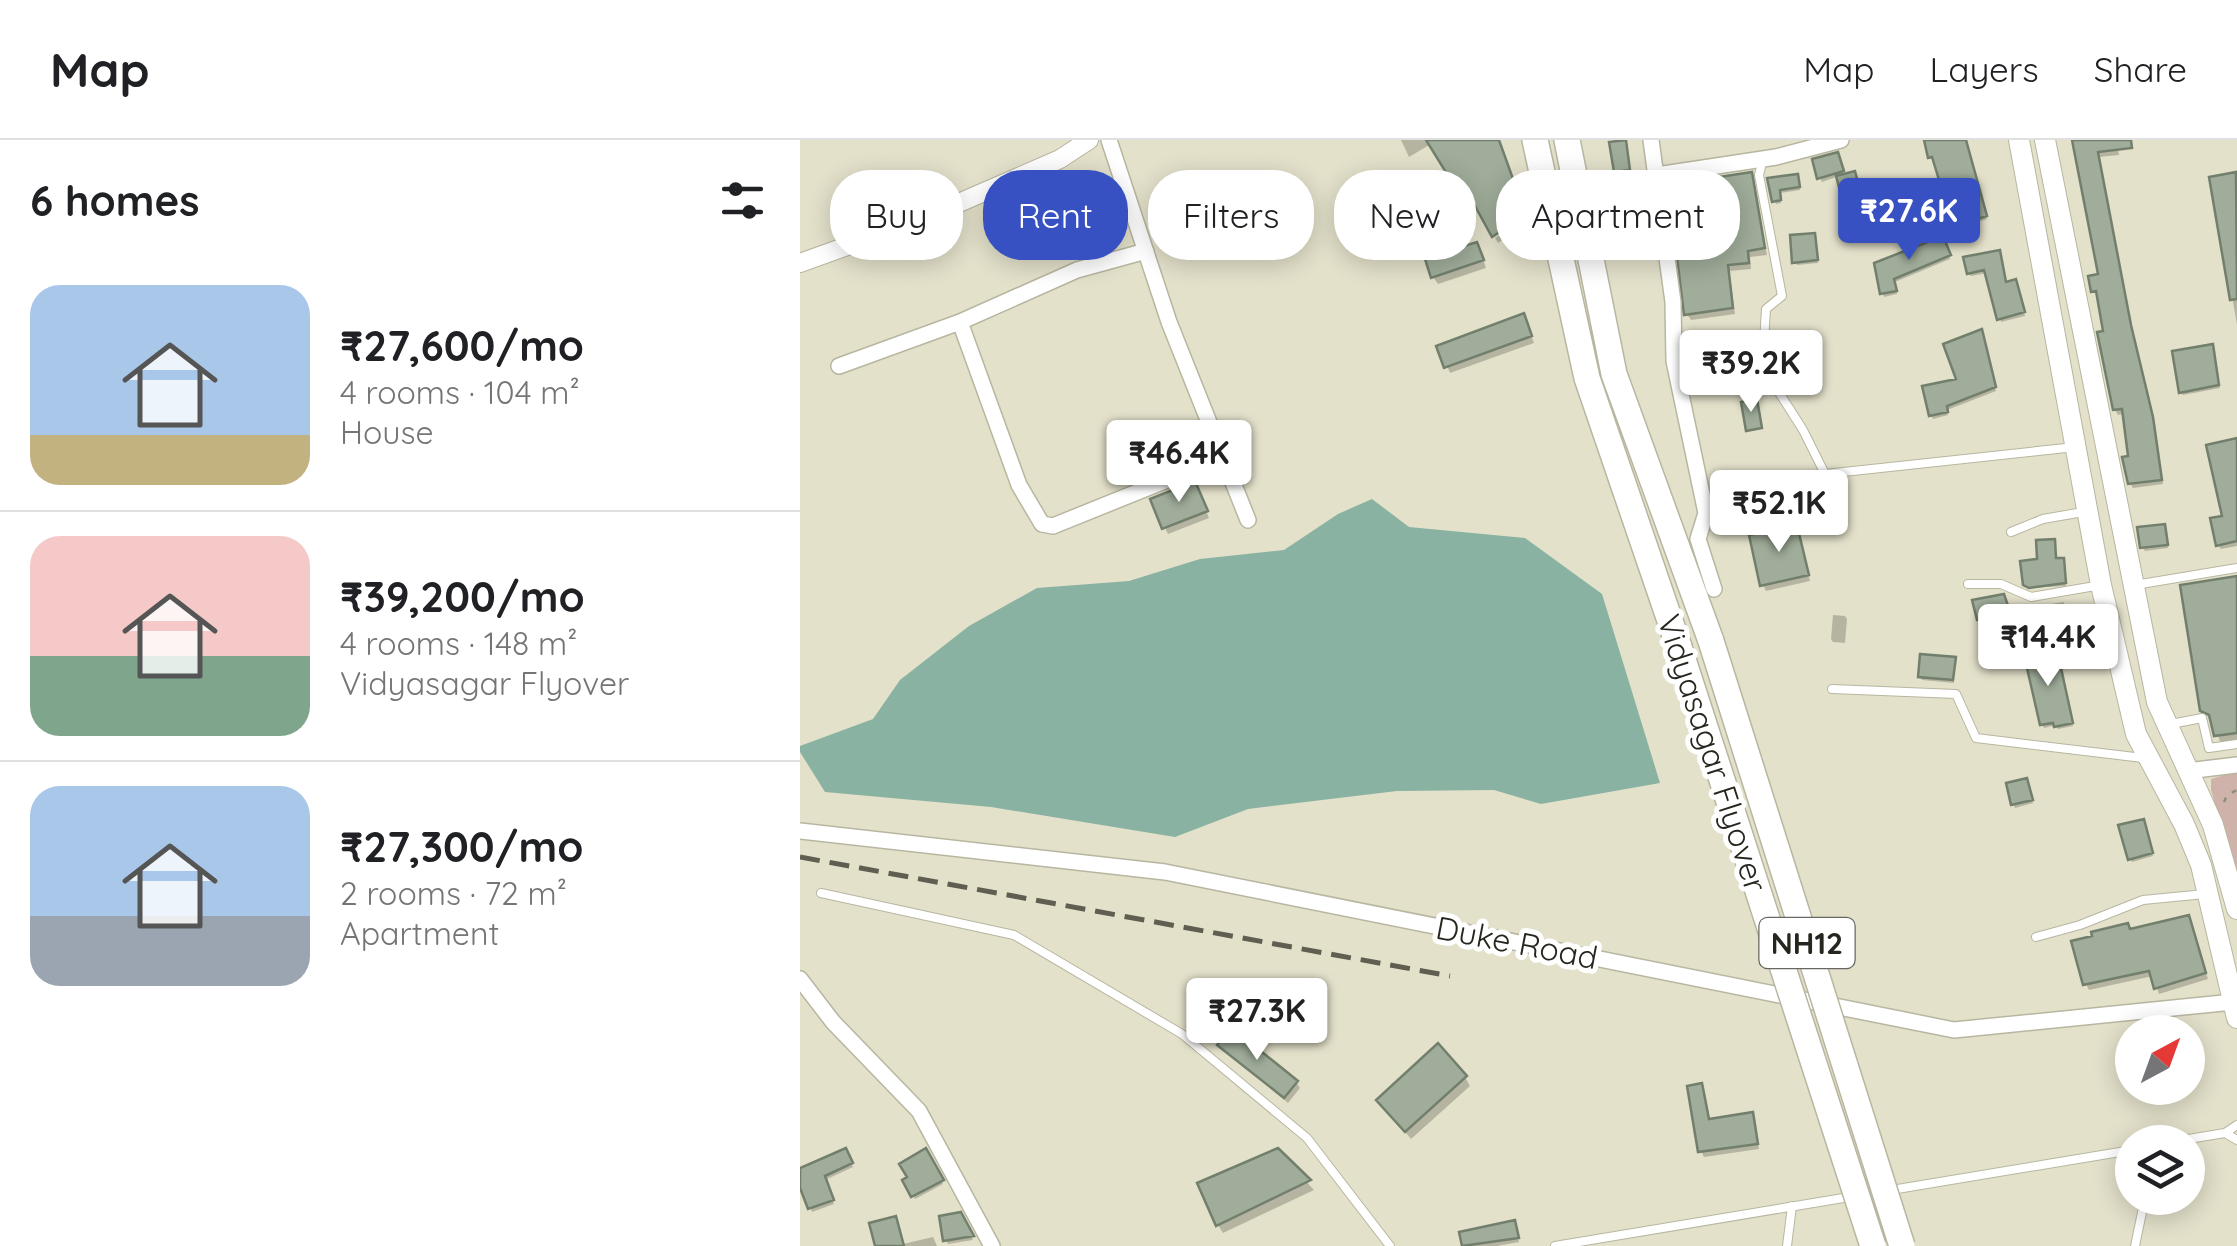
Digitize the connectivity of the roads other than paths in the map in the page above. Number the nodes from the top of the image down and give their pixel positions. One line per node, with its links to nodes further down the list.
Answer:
1 (1089, 140): 15 (street)
2 (1109, 140): 13 (street)
3 (1535, 140): 53 (highway, Vidyasagar Flyover / NH12, bridge)
4 (1567, 140): 54 (highway, Vidyasagar Flyover / NH12, bridge)
5 (1652, 140): 11 (street)
6 (1841, 140): 9 (street)
7 (2019, 140): 18 (main road)
8 (2045, 140): 25 (main road)
9 (1814, 144): 10 (street)
10 (1763, 159): 12 (street); 18 (lane)
11 (1656, 170)
12 (1690, 170)
13 (1146, 250): 16 (street); 19 (street)
14 (1668, 260): 27 (street)
15 (800, 264)
16 (960, 322): 17 (street); 19 (street)
17 (839, 366)
18 (2076, 447): 20 (main road)
19 (1224, 457): 21 (street)
20 (2088, 512): 22 (lane); 26 (main road)
21 (1248, 520)
22 (2011, 532)
23 (2237, 568): 25 (lane)
24 (1968, 584): 26 (lane)
25 (2135, 585): 29 (main road)
26 (2101, 586): 31 (main road)
27 (1714, 589)
28 (1832, 689): 31 (lane)
29 (2166, 726): 30 (lane); 33 (main road)
30 (2237, 744)
31 (2148, 759): 36 (main road)
32 (2237, 765): 33 (street)
33 (2187, 772): 37 (main road)
34 (800, 830): 40 (street, Duke Road)
35 (821, 893): 50 (lane)
36 (2209, 893): 38 (lane); 40 (main road)
37 (2237, 909)
38 (2036, 936)
39 (800, 978): 49 (street)
40 (2235, 1010)
41 (2237, 1125): 42 (lane)
42 (2226, 1133): 43 (lane); 44 (lane)
43 (2205, 1136)
44 (2237, 1140)
45 (2115, 1153): 46 (lane)
46 (1792, 1206): 48 (lane); 52 (lane)
47 (2141, 1215): 55 (lane)
48 (1602, 1242): 51 (lane)
49 (992, 1246)
50 (1390, 1246)
51 (1555, 1246)
52 (1787, 1246)
53 (1873, 1246)
54 (1902, 1246)
55 (2136, 1246)

